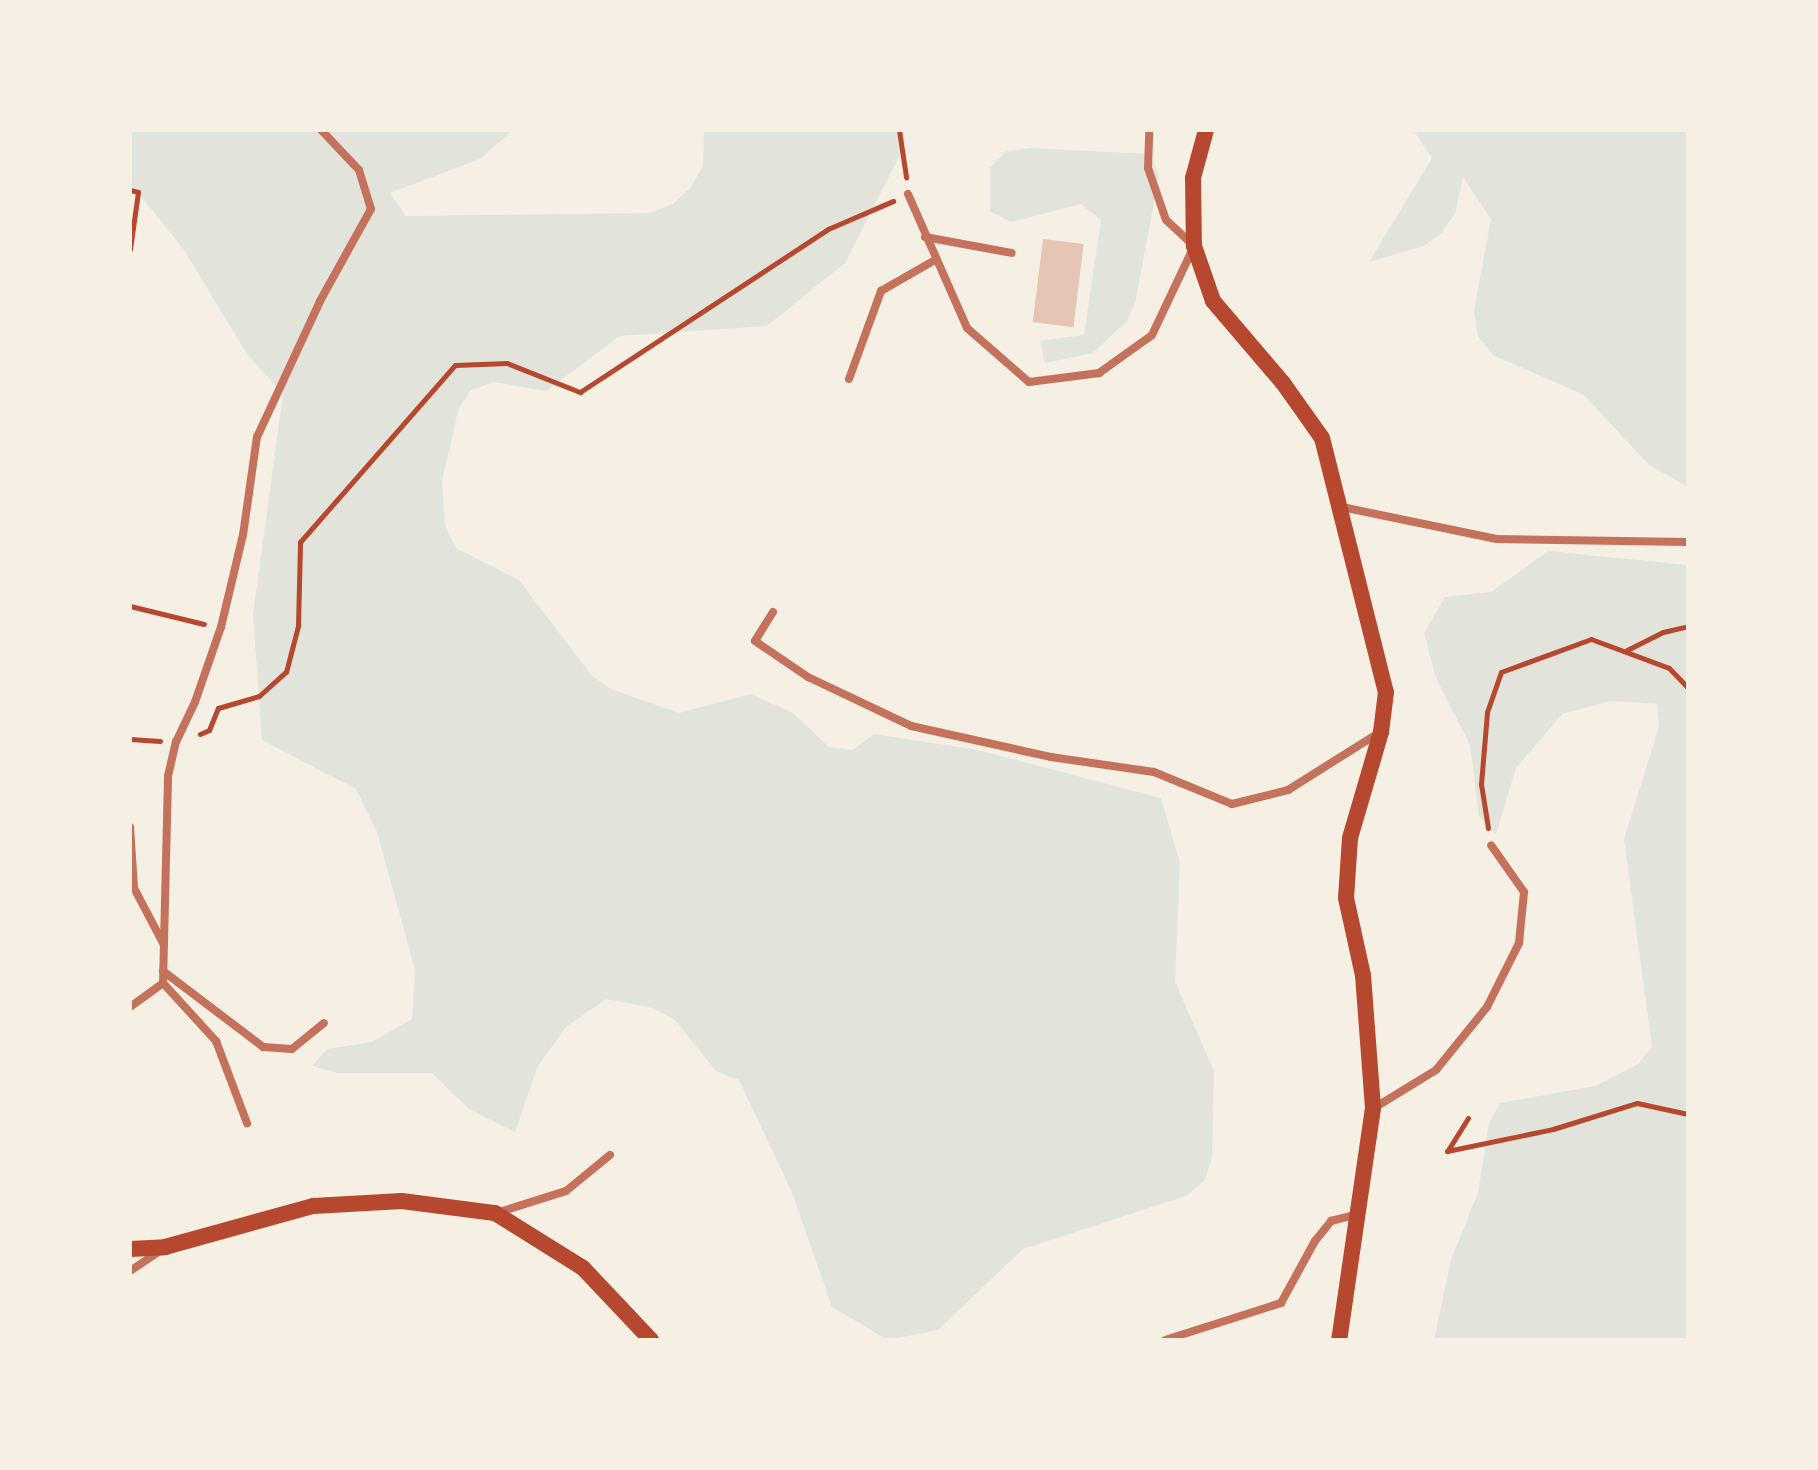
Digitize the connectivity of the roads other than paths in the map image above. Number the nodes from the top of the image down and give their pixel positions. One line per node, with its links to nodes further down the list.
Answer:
1 (321, 130): 16 (street)
2 (1149, 130): 6 (street)
3 (1206, 130): 6 (main road)
4 (908, 194): 5 (street)
5 (925, 237): 7 (street); 8 (street)
6 (1194, 246): 8 (street); 10 (main road)
7 (1012, 253)
8 (935, 260): 9 (street)
9 (849, 379)
10 (1342, 507): 11 (street); 13 (main road)
11 (1688, 542)
12 (773, 612): 13 (street)
13 (1381, 732): 21 (main road)
14 (130, 827): 16 (street)
15 (1491, 845): 21 (street)
16 (165, 946): 17 (street)
17 (163, 971): 18 (street); 20 (street)
18 (163, 983): 19 (street); 22 (street)
19 (130, 1007)
20 (324, 1023)
21 (1373, 1108): 25 (main road)
22 (247, 1123)
23 (610, 1155): 24 (street)
24 (495, 1213): 26 (main road); 29 (main road)
25 (1359, 1214): 30 (street); 31 (main road)
26 (165, 1247): 27 (main road); 28 (street)
27 (130, 1249)
28 (130, 1271)
29 (651, 1340)
30 (1165, 1340)
31 (1339, 1340)

